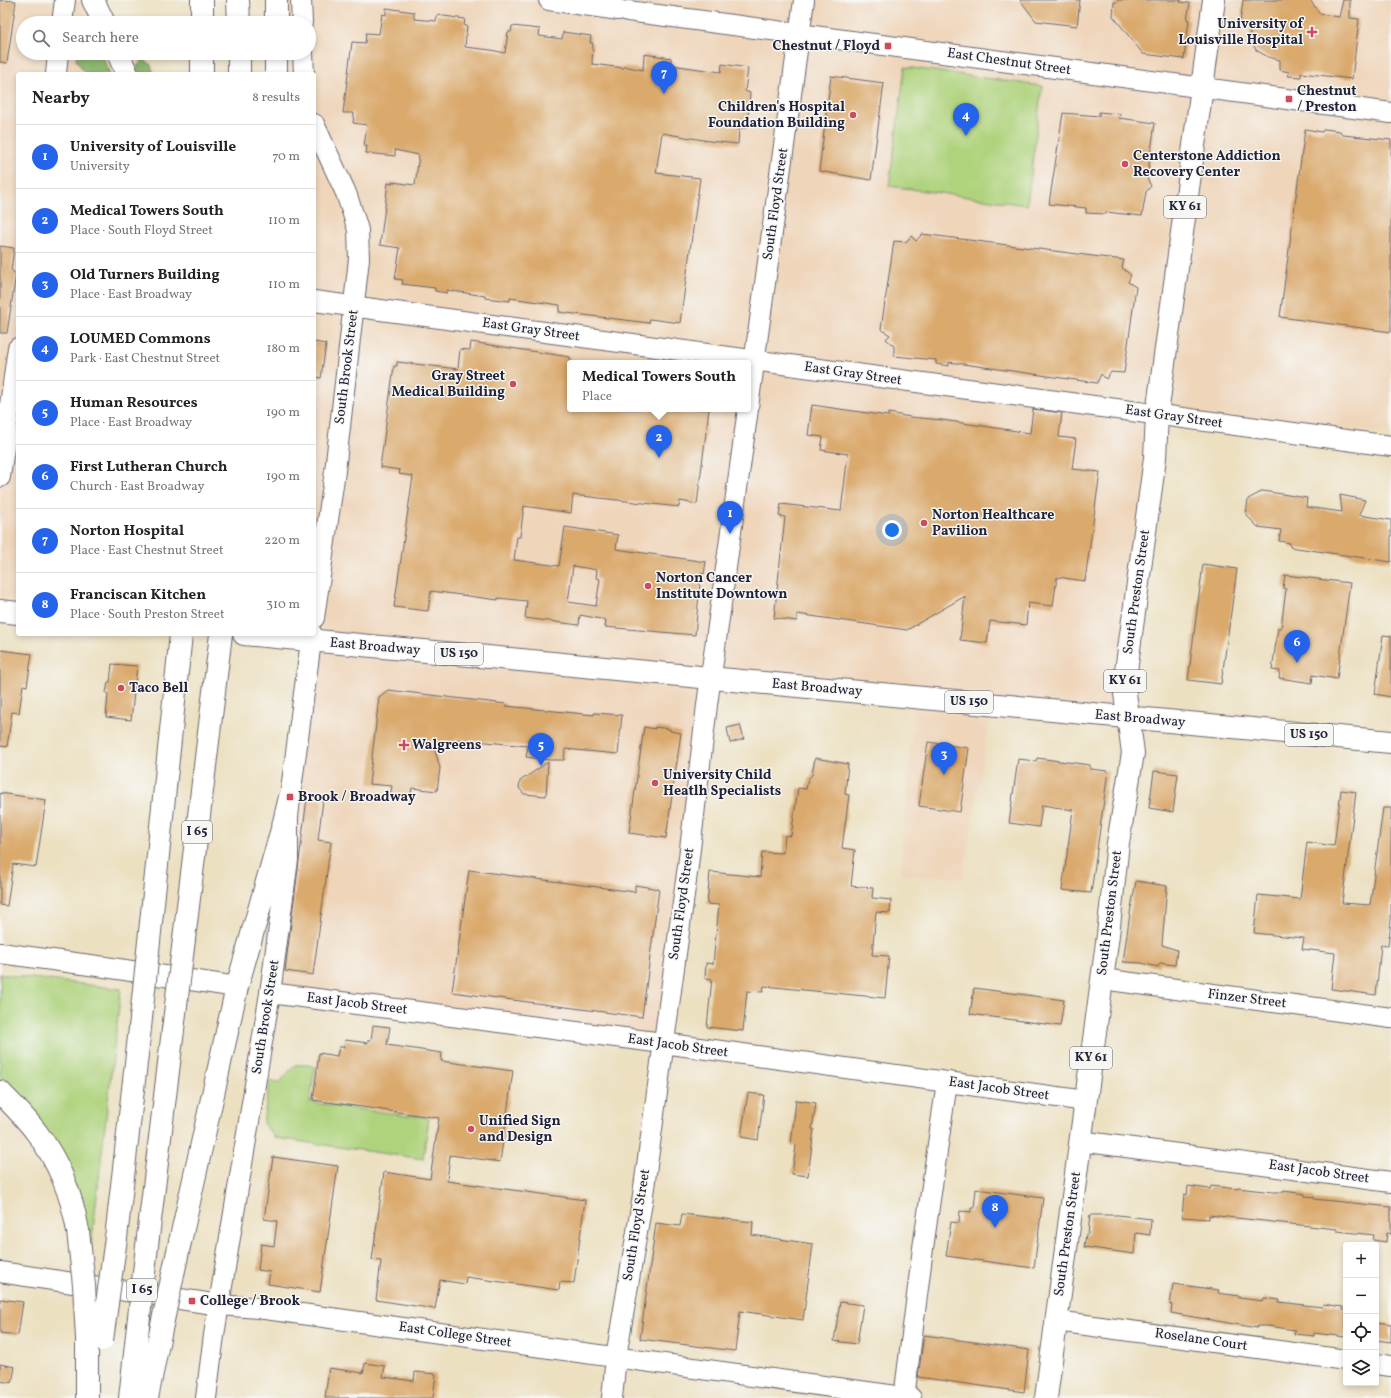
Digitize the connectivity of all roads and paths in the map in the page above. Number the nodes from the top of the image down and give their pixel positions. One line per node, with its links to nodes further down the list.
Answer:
1 (65, 0): 10 (street)
2 (93, 0): 11 (main road)
3 (202, 0): 12 (main road)
4 (238, 0): 13 (main road)
5 (276, 0): 14 (main road)
6 (301, 0): 15 (street)
7 (550, 0): 16 (street, East Chestnut Street)
8 (804, 0): 16 (street, South Floyd Street)
9 (1214, 0): 29 (main road, South Preston Street / KY 61)
10 (63, 16)
11 (101, 16)
12 (202, 16)
13 (238, 16)
14 (276, 16)
15 (302, 16)
16 (800, 34): 29 (street, East Chestnut Street); 34 (street, South Floyd Street)
17 (57, 60): 23 (street)
18 (121, 60): 24 (main road)
19 (202, 60): 25 (main road)
20 (239, 60): 26 (main road)
21 (276, 60): 27 (main road)
22 (303, 60): 28 (street)
23 (56, 72)
24 (126, 72)
25 (202, 72)
26 (239, 72)
27 (276, 72)
28 (304, 72)
29 (1202, 88): 30 (street, East Chestnut Street); 38 (main road, South Preston Street / KY 61)
30 (1391, 113)
31 (316, 128): 33 (street, South Brook Street)
32 (316, 301): 33 (street, East Gray Street)
33 (354, 306): 34 (street, East Gray Street); 41 (street, South Brook Street)
34 (754, 360): 36 (street, South Floyd Street); 38 (street, East Gray Street)
35 (16, 362): 40 (street)
36 (751, 384)
37 (747, 412): 48 (street, South Floyd Street)
38 (1157, 414): 39 (street, East Gray Street); 49 (main road, South Preston Street / KY 61)
39 (1391, 446)
40 (0, 477)
41 (316, 604)
42 (0, 611): 43 (main road)
43 (16, 613)
44 (181, 636): 66 (main road, I 65, bridge)
45 (221, 636): 73 (main road, I 65, bridge)
46 (289, 636): 47 (main road, East Broadway / US 150)
47 (311, 637): 48 (main road, East Broadway / US 150); 51 (street, South Brook Street)
48 (710, 678): 49 (main road, East Broadway / US 150); 57 (street, South Floyd Street)
49 (1128, 717): 50 (main road, East Broadway / US 150); 53 (main road, South Preston Street / KY 61)
50 (1391, 742)
51 (290, 797): 54 (main road); 55 (street, South Brook Street)
52 (0, 953): 54 (street)
53 (1102, 980): 56 (street, Finzer Street); 60 (main road, South Preston Street / KY 61)
54 (237, 987): 74 (main road, bridge)
55 (270, 992): 57 (street, East Jacob Street); 64 (street, South Brook Street)
56 (1391, 1018)
57 (663, 1044): 58 (street, East Jacob Street); 67 (street, South Floyd Street)
58 (947, 1082): 60 (street, East Jacob Street); 77 (street)
59 (0, 1092): 66 (main road, bridge)
60 (1086, 1101): 61 (main road, South Preston Street / KY 61)
61 (1080, 1141): 62 (street, East Jacob Street); 65 (main road, South Preston Street / KY 61)
62 (1391, 1182)
63 (0, 1272): 64 (street, East College Street)
64 (220, 1306): 67 (street, East College Street); 75 (street, South Brook Street)
65 (1056, 1321): 68 (street, Roselane Court); 78 (main road, South Preston Street / KY 61)
66 (94, 1339): 71 (main road); 72 (main road, I 65)
67 (616, 1357): 76 (street, South Floyd Street); 77 (street, East College Street)
68 (1343, 1360)
69 (1379, 1364): 70 (street)
70 (1391, 1366)
71 (87, 1398)
72 (94, 1398)
73 (130, 1398)
74 (147, 1398)
75 (206, 1398)
76 (612, 1398)
77 (906, 1398)
78 (1046, 1398)

